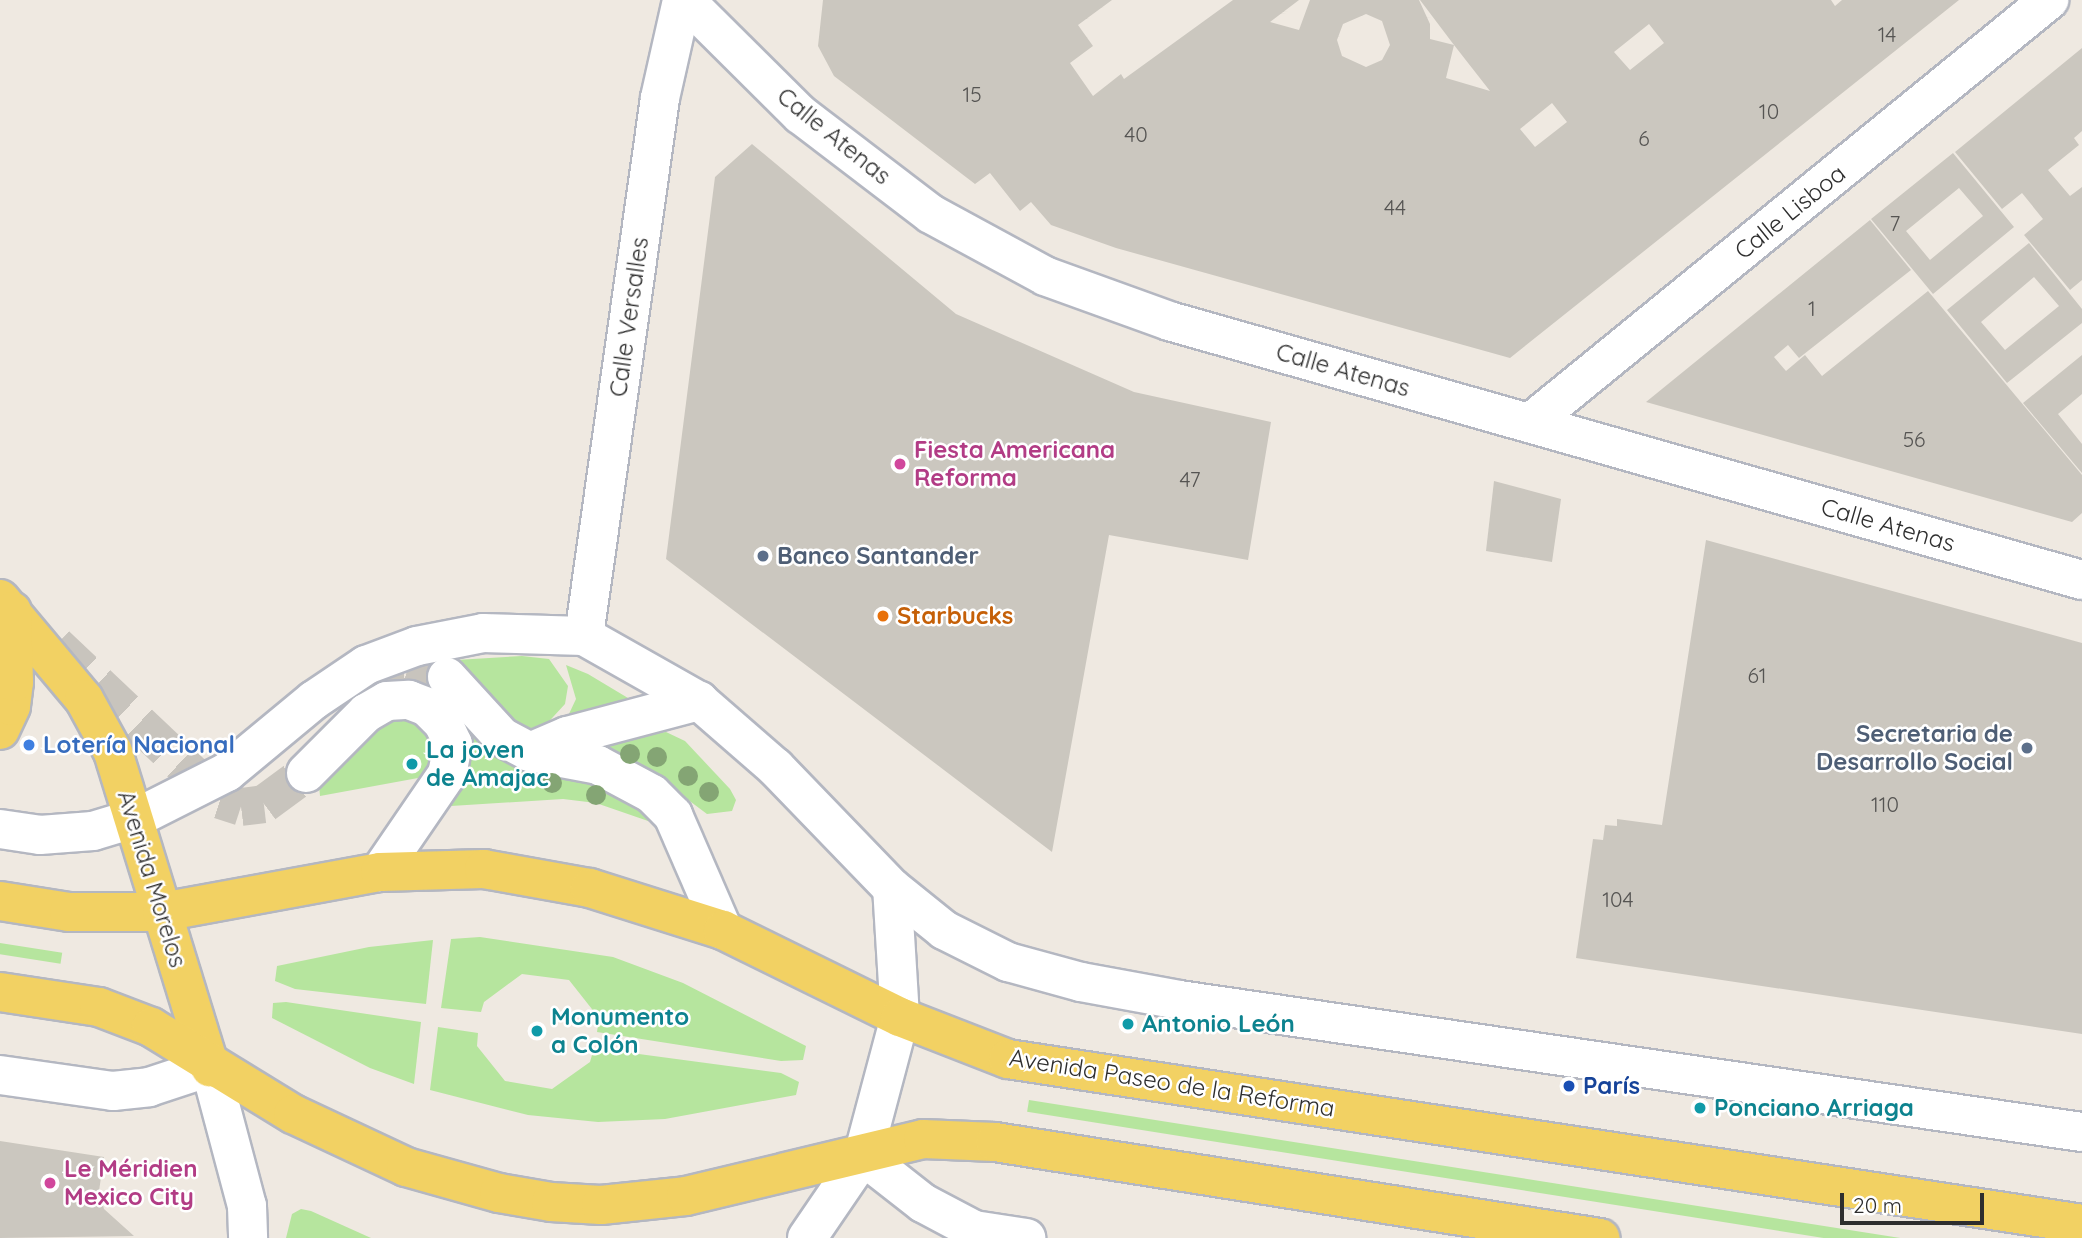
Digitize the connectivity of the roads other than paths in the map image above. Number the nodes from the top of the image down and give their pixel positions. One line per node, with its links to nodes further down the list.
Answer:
1 (684, 0): 3 (street, Calle Atenas); 6 (street, Calle Versalles)
2 (2049, 0): 3 (street, Calle Lisboa)
3 (1530, 423): 4 (street, Calle Atenas)
4 (2082, 580)
5 (6, 605): 9 (main road); 12 (main road, Avenida Morelos)
6 (584, 636): 8 (street); 12 (street)
7 (447, 677): 10 (street)
8 (699, 701): 10 (street); 15 (street)
9 (0, 730)
10 (530, 752): 18 (street)
11 (306, 773): 14 (street)
12 (136, 818): 13 (street); 17 (main road, Avenida Morelos)
13 (0, 830)
14 (380, 872): 17 (main road, Avenida Paseo de la Reforma); 18 (main road, Avenida Paseo de la Reforma)
15 (892, 888): 20 (street); 23 (street)
16 (0, 901): 17 (main road, Avenida Paseo de la Reforma)
17 (162, 912): 21 (main road, Avenida Morelos)
18 (723, 930): 20 (main road, Avenida Paseo de la Reforma)
19 (0, 992): 21 (main road)
20 (900, 1017): 24 (street); 25 (main road, Avenida Paseo de la Reforma)
21 (210, 1068): 22 (street); 24 (main road); 26 (street)
22 (0, 1075)
23 (2082, 1132)
24 (863, 1156): 27 (street); 28 (street); 29 (main road)
25 (2082, 1224)
26 (248, 1238)
27 (807, 1238)
28 (1026, 1238)
29 (1600, 1238)

